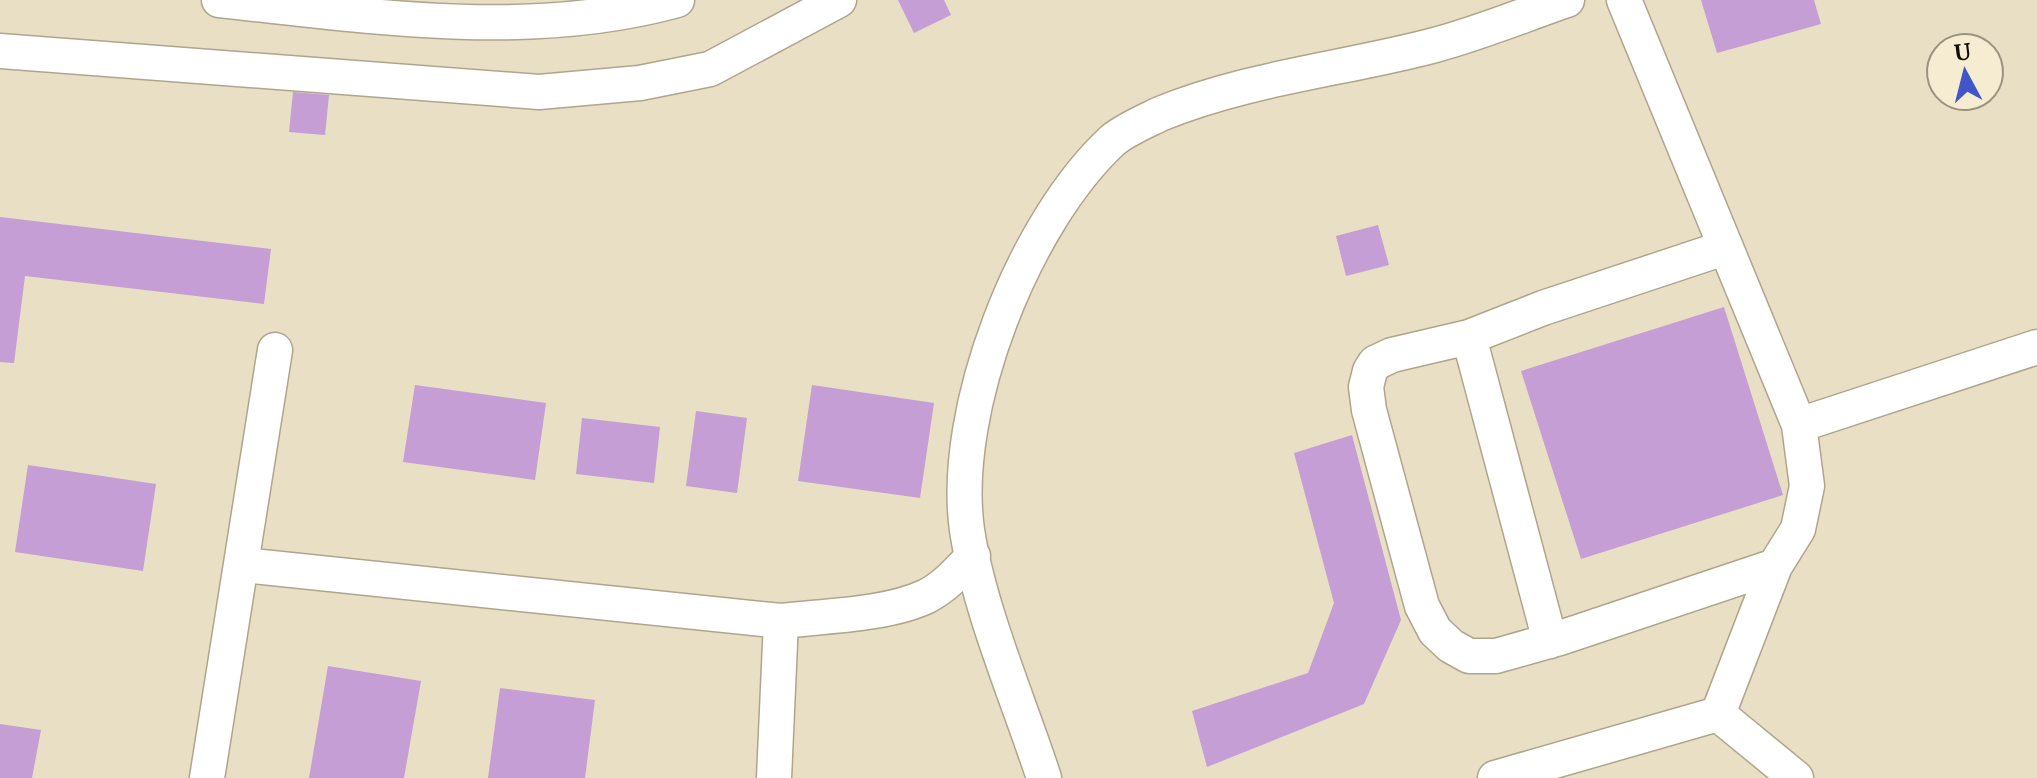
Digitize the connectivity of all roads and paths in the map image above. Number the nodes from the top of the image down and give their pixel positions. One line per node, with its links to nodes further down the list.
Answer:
1 (219, 0): 2 (street)
2 (677, 0)
3 (839, 0): 6 (street)
4 (1567, 0): 12 (street)
5 (1624, 0): 7 (street)
6 (0, 51)
7 (1724, 248): 8 (street); 11 (street)
8 (1469, 337): 16 (street); 16 (street)
9 (2037, 347): 11 (street)
10 (275, 350): 13 (street)
11 (1799, 425): 14 (street)
12 (973, 556): 15 (street); 20 (street)
13 (243, 565): 15 (street); 18 (street)
14 (1775, 566): 16 (street); 17 (street)
15 (781, 621): 19 (street)
16 (1550, 641)
17 (1718, 714): 21 (street); 22 (street)
18 (207, 778)
19 (774, 778)
20 (1044, 778)
21 (1495, 778)
22 (1796, 778)

